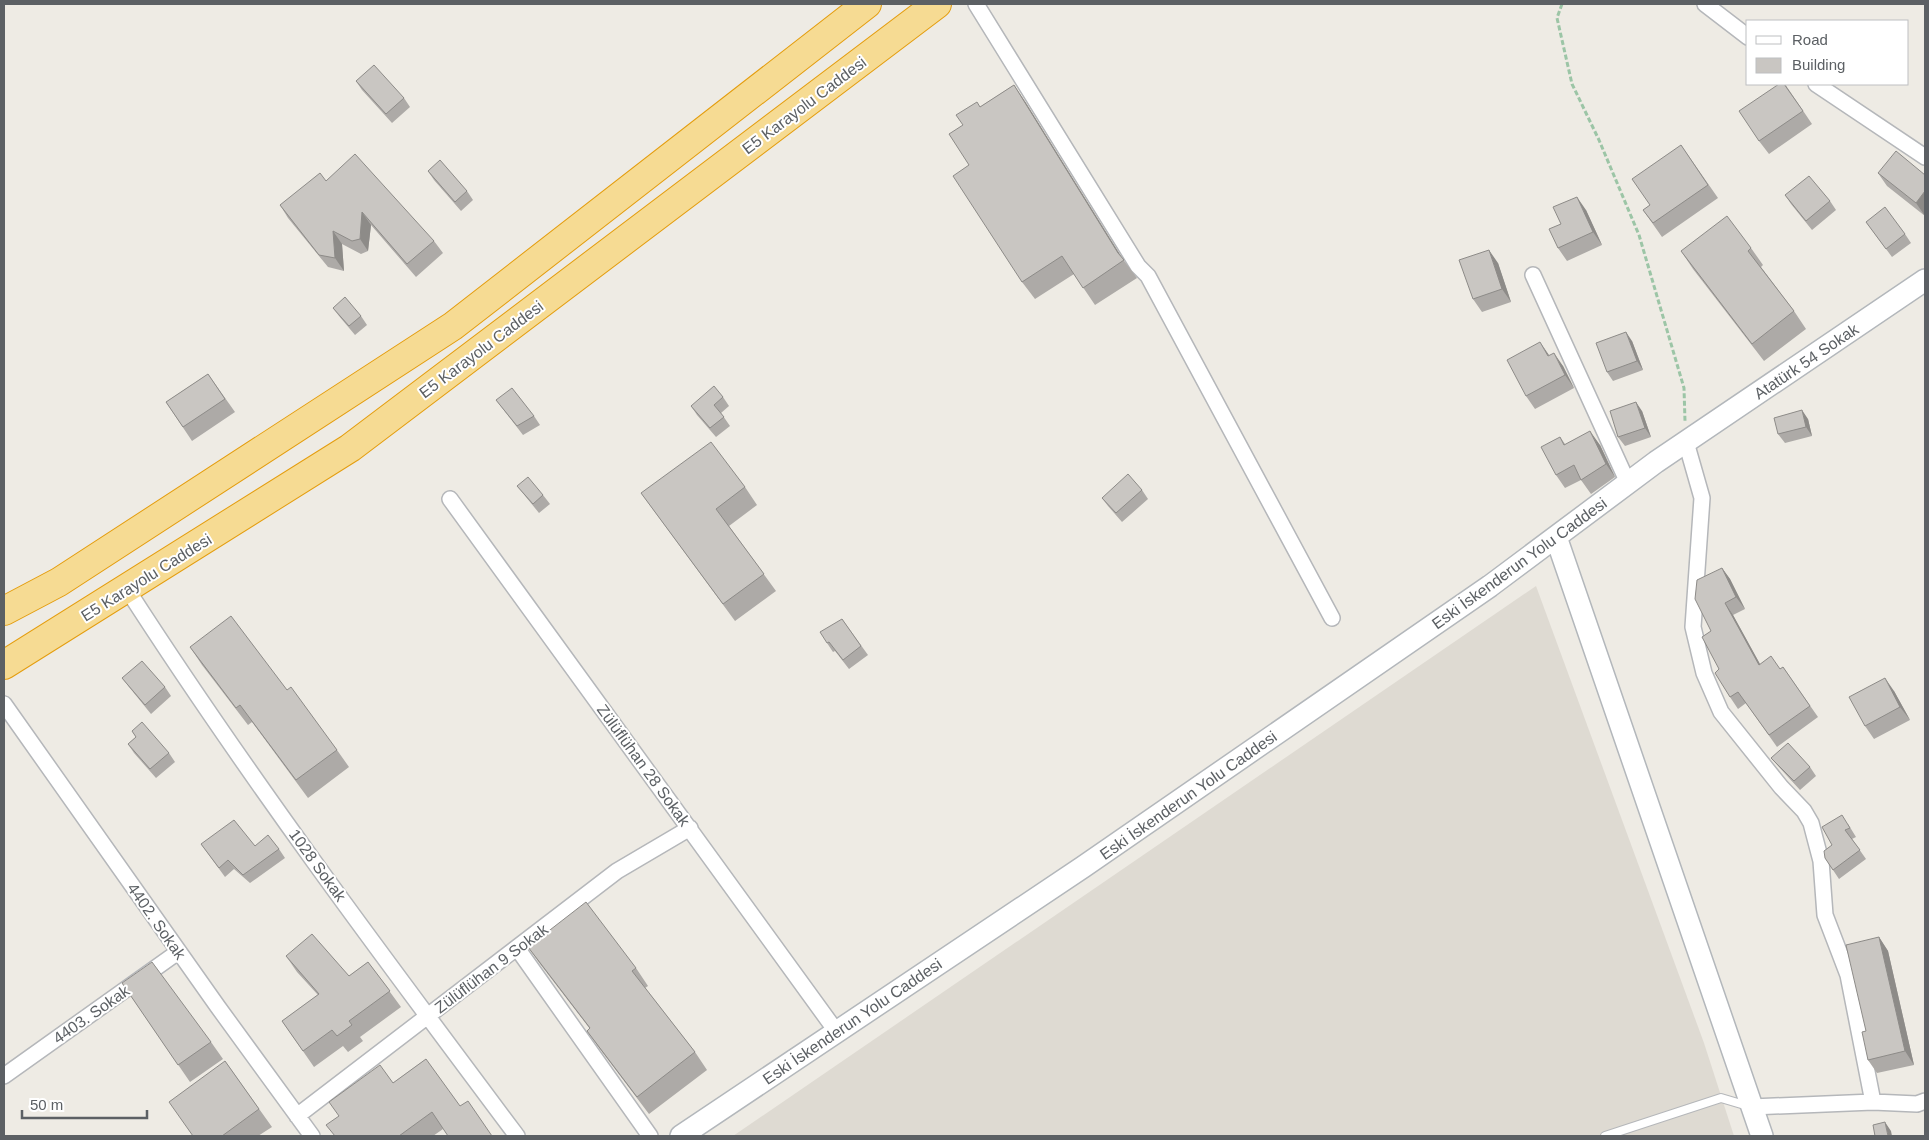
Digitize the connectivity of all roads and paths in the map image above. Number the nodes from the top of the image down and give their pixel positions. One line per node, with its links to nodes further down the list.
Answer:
1 (867, 4): 16 (highway)
2 (937, 4): 15 (highway, E5 Karayolu Caddesi)
3 (976, 4): 17 (street)
4 (1562, 4): 11 (path)
5 (1705, 4): 6 (street)
6 (1746, 35)
7 (1817, 85): 8 (street)
8 (1925, 157)
9 (1532, 275): 12 (street)
10 (1925, 280): 11 (street, Atatürk 54 Sokak)
11 (1686, 442): 12 (street, Eski İskenderun Yolu Caddesi); 26 (street)
12 (1628, 483): 14 (street, Eski İskenderun Yolu Caddesi)
13 (450, 499): 20 (street, Zülüflühan 28 Sokak)
14 (1556, 537): 24 (street, Eski İskenderun Yolu Caddesi); 28 (street)
15 (127, 589): 18 (highway, E5 Karayolu Caddesi); 23 (street, 1028 Sokak)
16 (4, 611)
17 (1332, 618)
18 (4, 665)
19 (4, 704): 22 (street, 4402. Sokak)
20 (690, 828): 21 (street, Zülüflühan 9 Sokak); 24 (street, Zülüflühan 28 Sokak)
21 (517, 948): 23 (street, Zülüflühan 9 Sokak); 32 (street)
22 (178, 952): 25 (street, 4403. Sokak); 29 (street, 4402. Sokak)
23 (427, 1016): 29 (street, Zülüflühan 9 Sokak); 31 (street, 1028 Sokak)
24 (836, 1032): 33 (street, Eski İskenderun Yolu Caddesi)
25 (4, 1076)
26 (1873, 1102): 27 (street); 28 (street)
27 (1923, 1104)
28 (1752, 1107): 34 (lane); 35 (street)
29 (297, 1116): 30 (street, 4402. Sokak)
30 (312, 1136)
31 (516, 1136)
32 (650, 1136)
33 (681, 1136)
34 (1605, 1136)
35 (1762, 1136)

